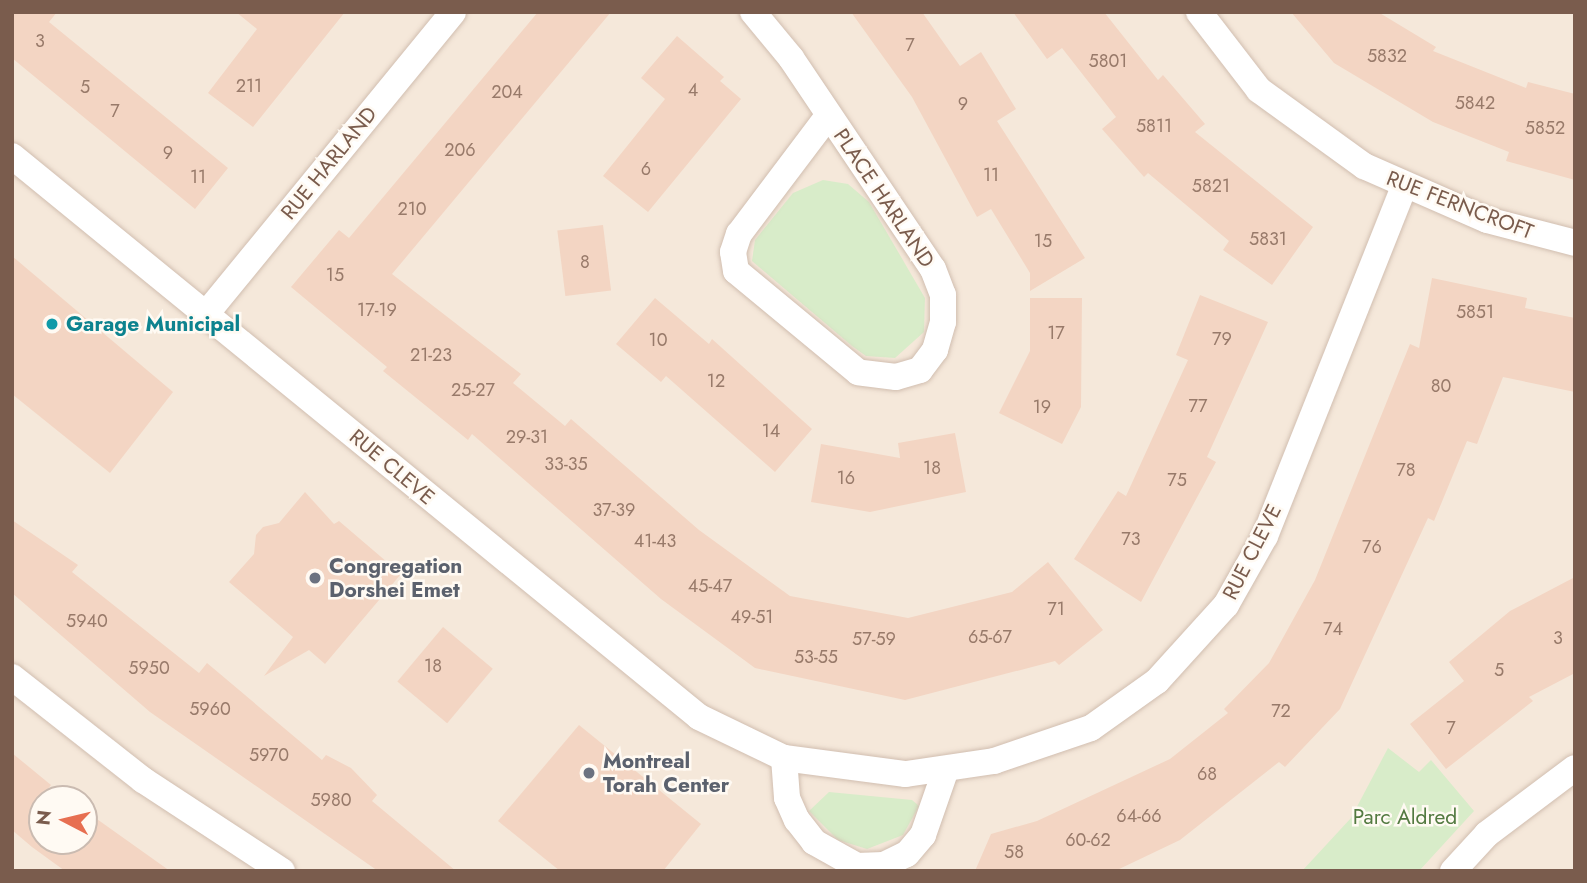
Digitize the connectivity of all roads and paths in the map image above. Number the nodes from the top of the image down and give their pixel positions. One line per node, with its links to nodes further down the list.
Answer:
1 (453, 12): 8 (street, RUE HARLAND)
2 (753, 12): 4 (street, PLACE HARLAND)
3 (1199, 12): 6 (street, RUE FERNCROFT)
4 (828, 116): 4 (street, PLACE HARLAND)
5 (12, 156): 8 (street, RUE CLEVE)
6 (1404, 187): 7 (street, RUE FERNCROFT); 12 (street, RUE CLEVE)
7 (1575, 243)
8 (206, 314): 10 (street, RUE CLEVE)
9 (12, 677): 13 (street)
10 (784, 758): 12 (street, RUE CLEVE); 12 (street)
11 (1575, 768): 14 (street)
12 (945, 772)
13 (282, 871)
14 (1453, 871)

